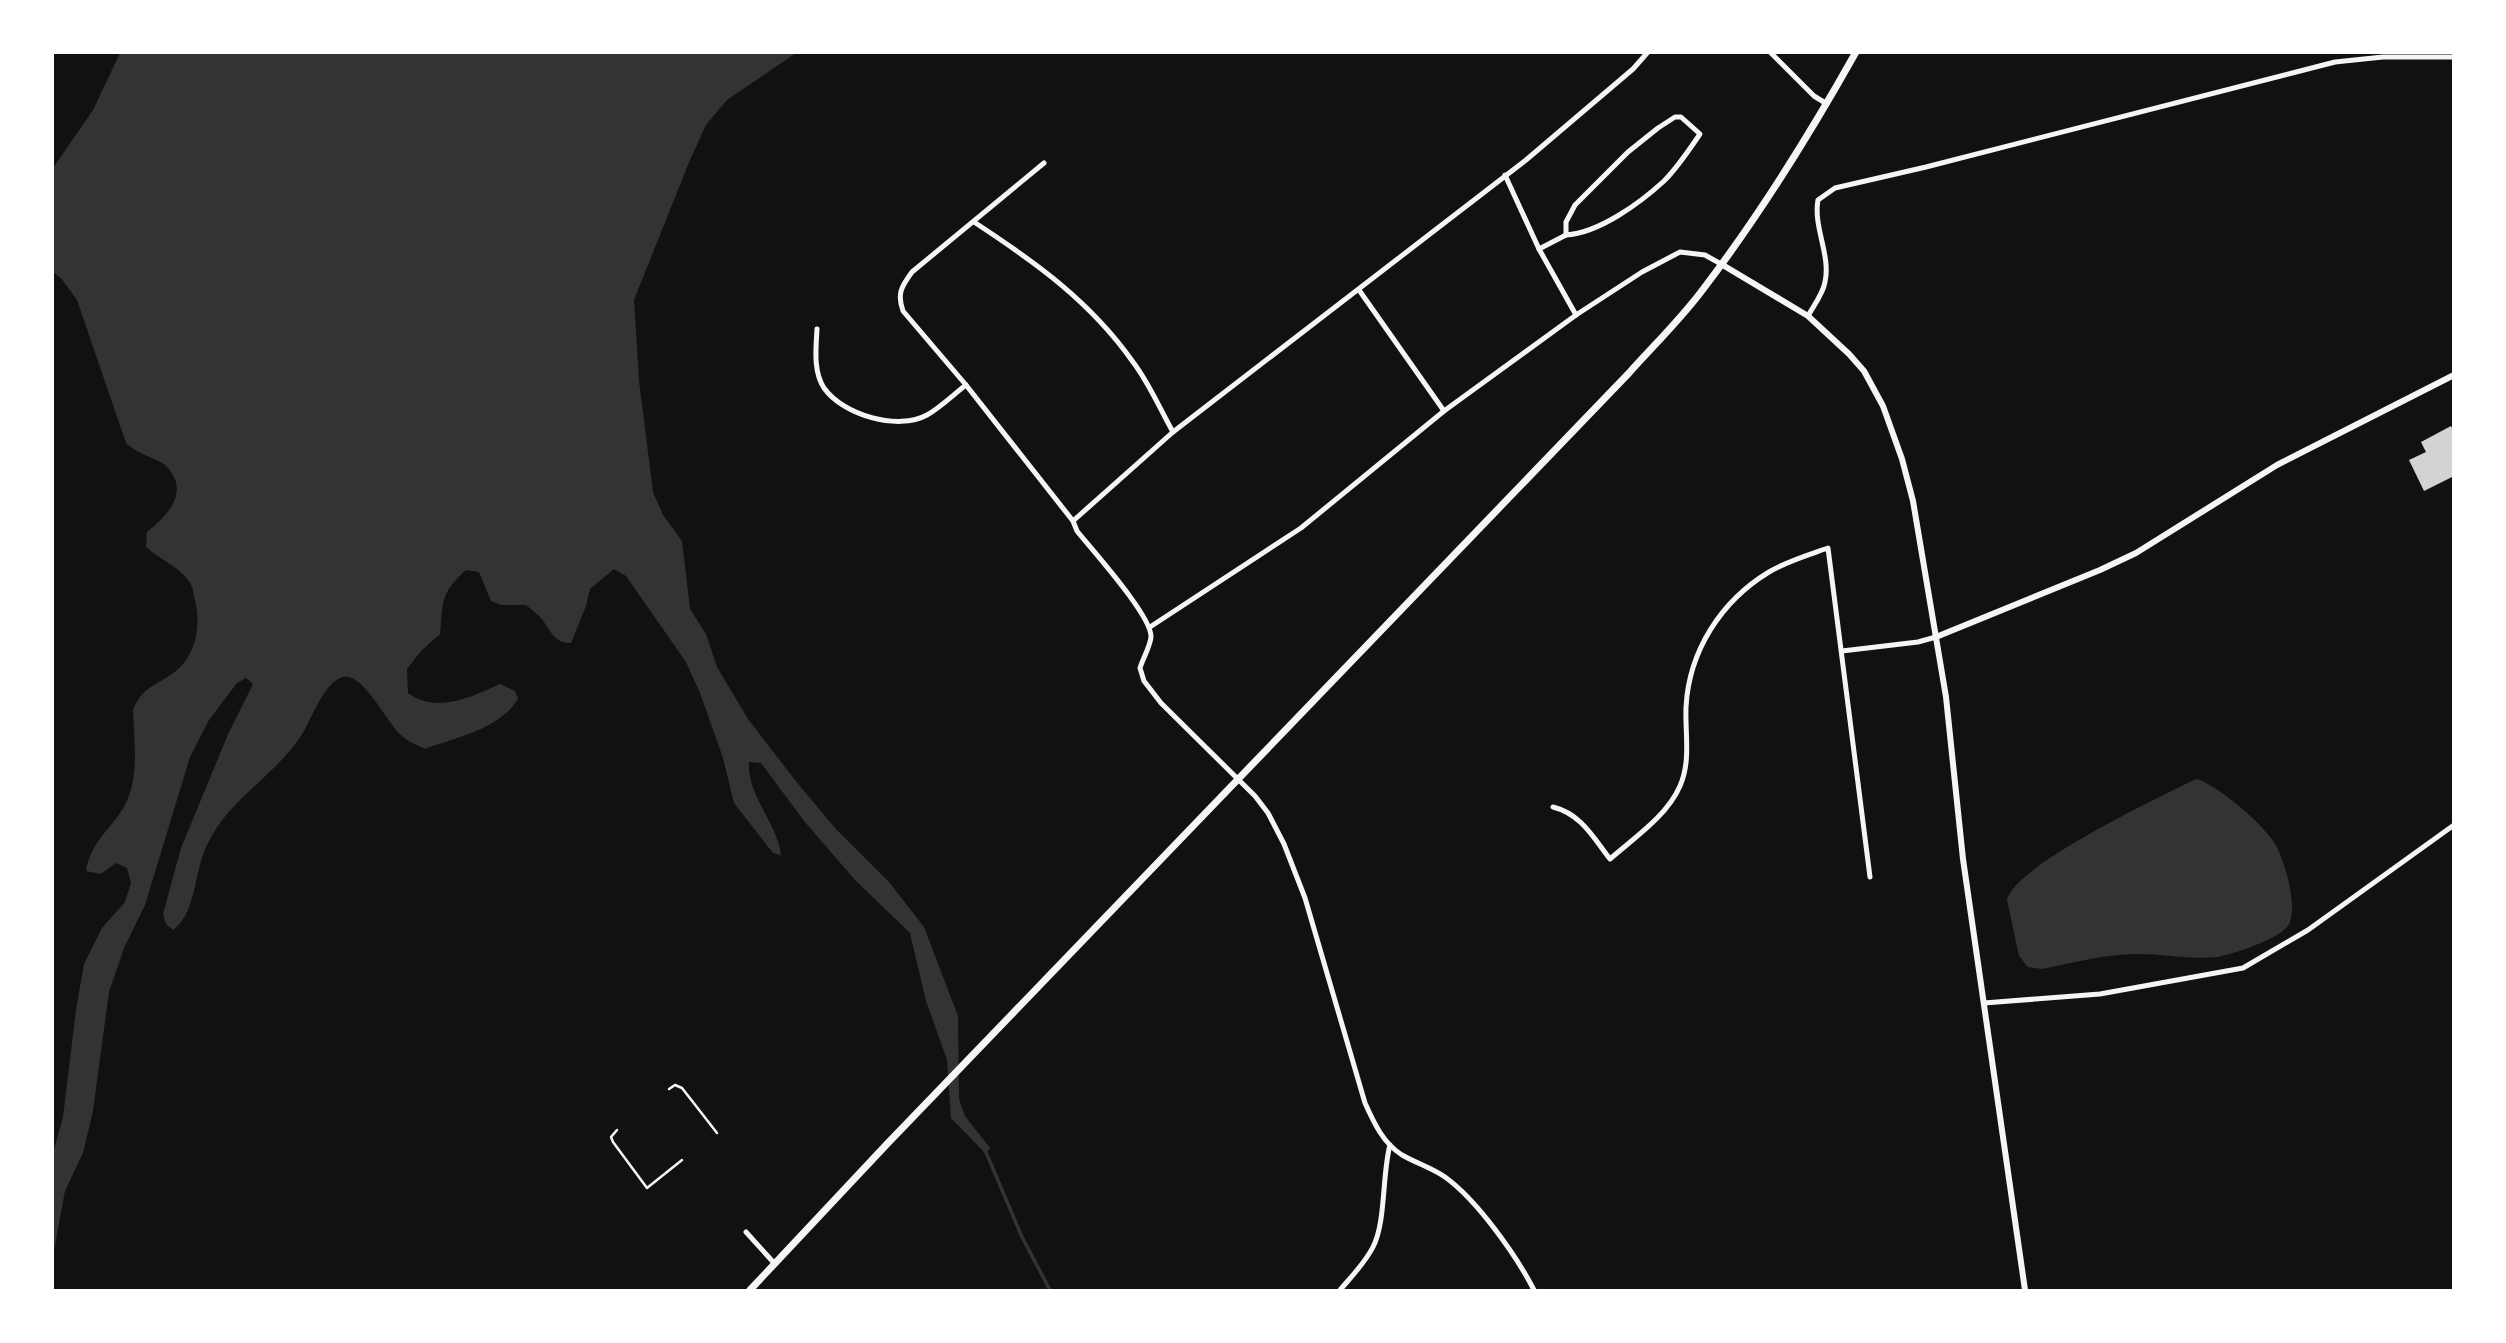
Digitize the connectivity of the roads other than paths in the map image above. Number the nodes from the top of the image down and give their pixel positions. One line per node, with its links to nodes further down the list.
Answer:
1 (1648, 52): 7 (street)
2 (1770, 52): 5 (street)
3 (1856, 52): 5 (main road)
4 (2454, 57): 14 (street)
5 (1827, 104): 11 (main road)
6 (1044, 163): 8 (street)
7 (1504, 175): 10 (street); 12 (street)
8 (974, 222): 17 (street); 19 (street)
9 (1566, 235): 9 (street); 10 (street)
10 (1539, 249): 13 (street)
11 (1721, 264): 13 (street); 14 (street); 24 (main road)
12 (1359, 290): 18 (street); 19 (street)
13 (1576, 315): 18 (street)
14 (1808, 316): 22 (street)
15 (817, 329): 17 (street)
16 (2454, 374): 22 (street)
17 (966, 385): 20 (street)
18 (1444, 411): 21 (street)
19 (1173, 432): 20 (street)
20 (1073, 521): 21 (street)
21 (1150, 627): 24 (street)
22 (1936, 637): 23 (street); 28 (street)
23 (1842, 651): 25 (street); 27 (street)
24 (1240, 779): 32 (street); 35 (main road)
25 (1553, 807)
26 (2454, 825): 28 (street)
27 (1870, 877)
28 (1984, 1003): 39 (street)
29 (669, 1089): 31 (lane)
30 (617, 1130): 33 (lane)
31 (717, 1133)
32 (1390, 1145): 37 (street); 38 (street)
33 (682, 1160)
34 (746, 1232): 35 (street)
35 (775, 1264): 36 (main road)
36 (750, 1290)
37 (1340, 1290)
38 (1534, 1290)
39 (2025, 1290)

